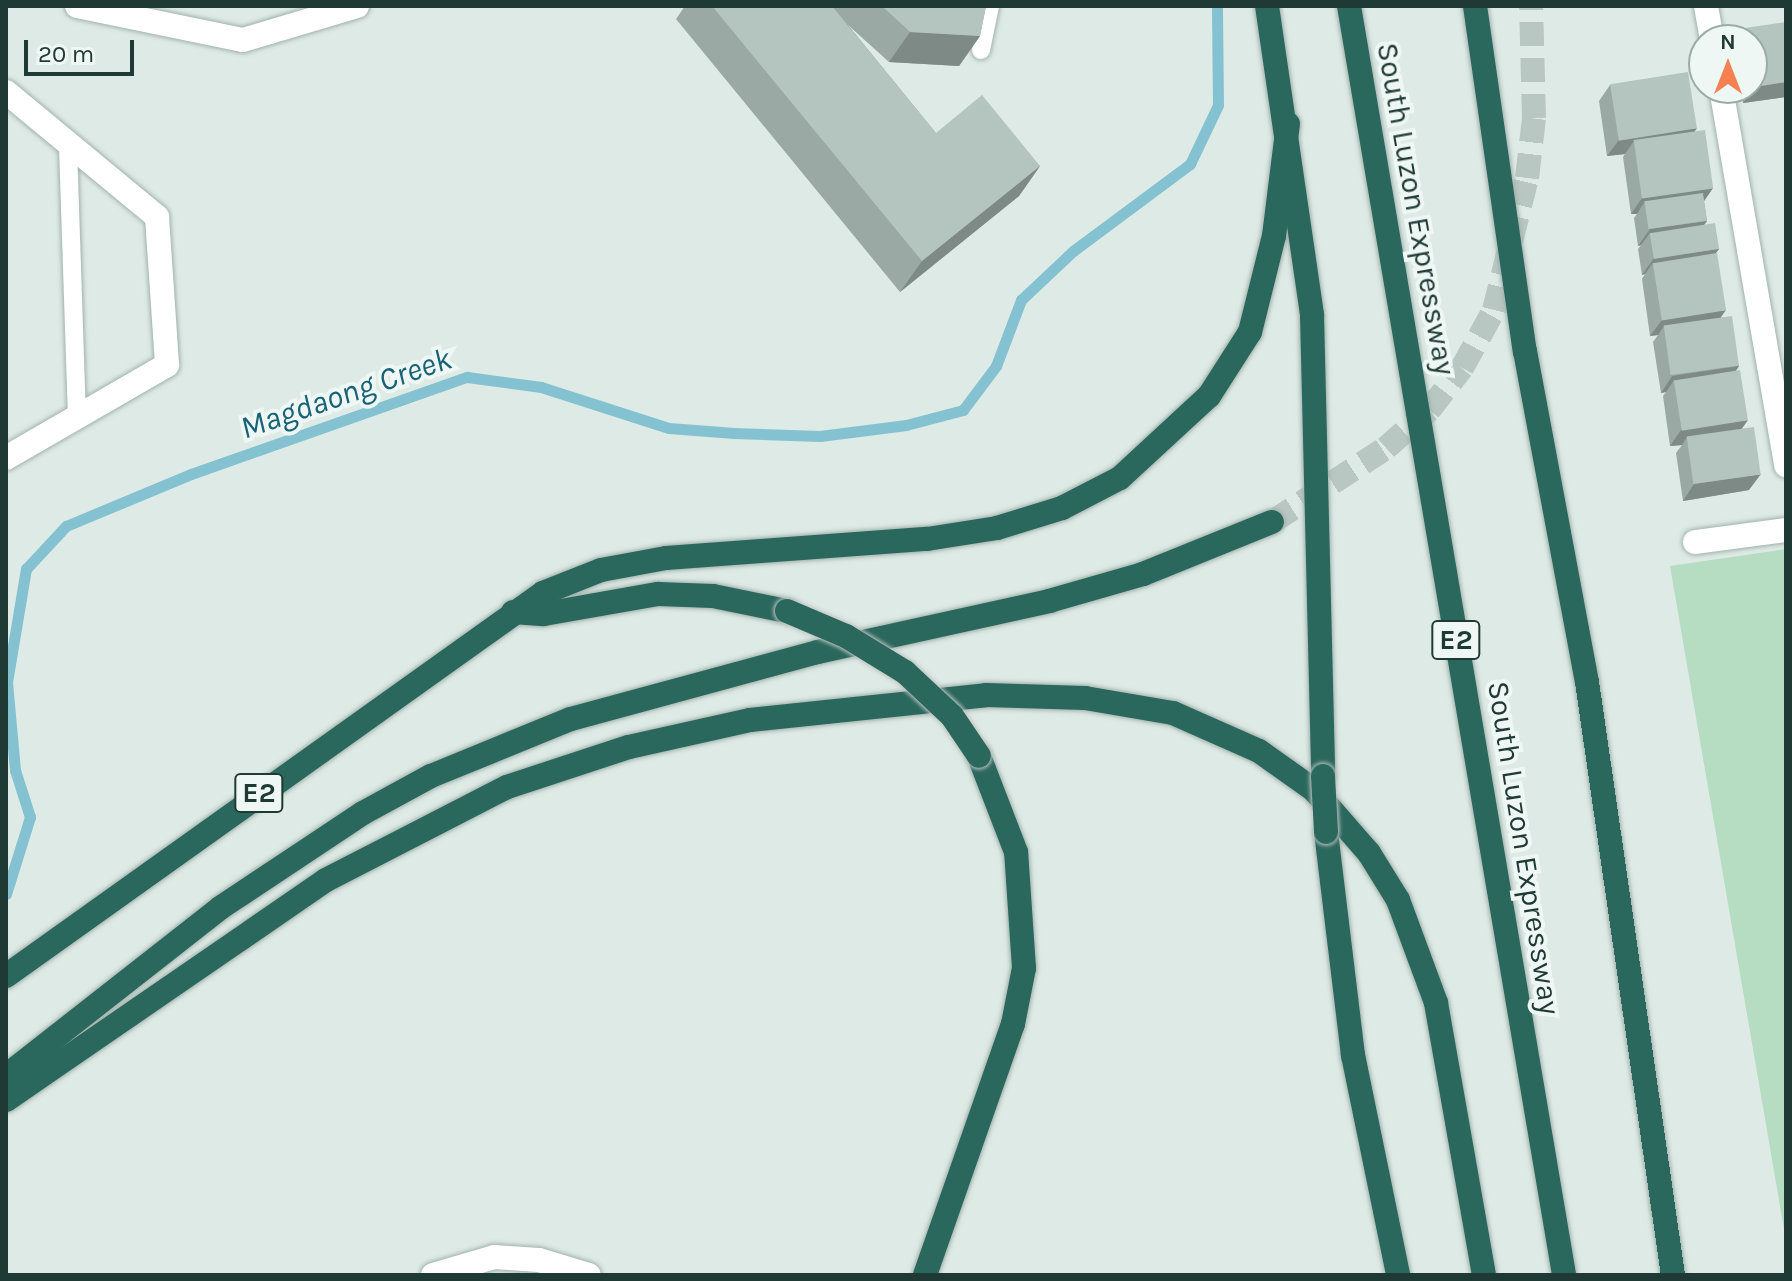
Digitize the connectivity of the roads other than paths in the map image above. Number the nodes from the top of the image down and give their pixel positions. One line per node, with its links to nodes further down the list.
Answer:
1 (77, 6): 2 (street)
2 (357, 6)
3 (990, 6): 7 (lane)
4 (1267, 6): 10 (highway)
5 (1349, 6): 28 (highway, South Luzon Expressway / E2)
6 (1475, 6): 22 (highway)
7 (981, 50)
8 (6, 92): 11 (street)
9 (1724, 104): 14 (street)
10 (1288, 124): 18 (highway); 26 (highway, bridge)
11 (68, 147): 12 (lane); 12 (street)
12 (77, 417): 13 (street)
13 (6, 458)
14 (1786, 465)
15 (1272, 522): 20 (highway)
16 (1786, 530): 17 (street)
17 (1695, 542)
18 (513, 612): 19 (highway, E2); 25 (highway, bridge)
19 (6, 976)
20 (6, 1076)
21 (6, 1100): 27 (highway)
22 (1674, 1272)
23 (433, 1275): 24 (street)
24 (589, 1275)
25 (925, 1275)
26 (1398, 1275)
27 (1484, 1275)
28 (1564, 1275)

